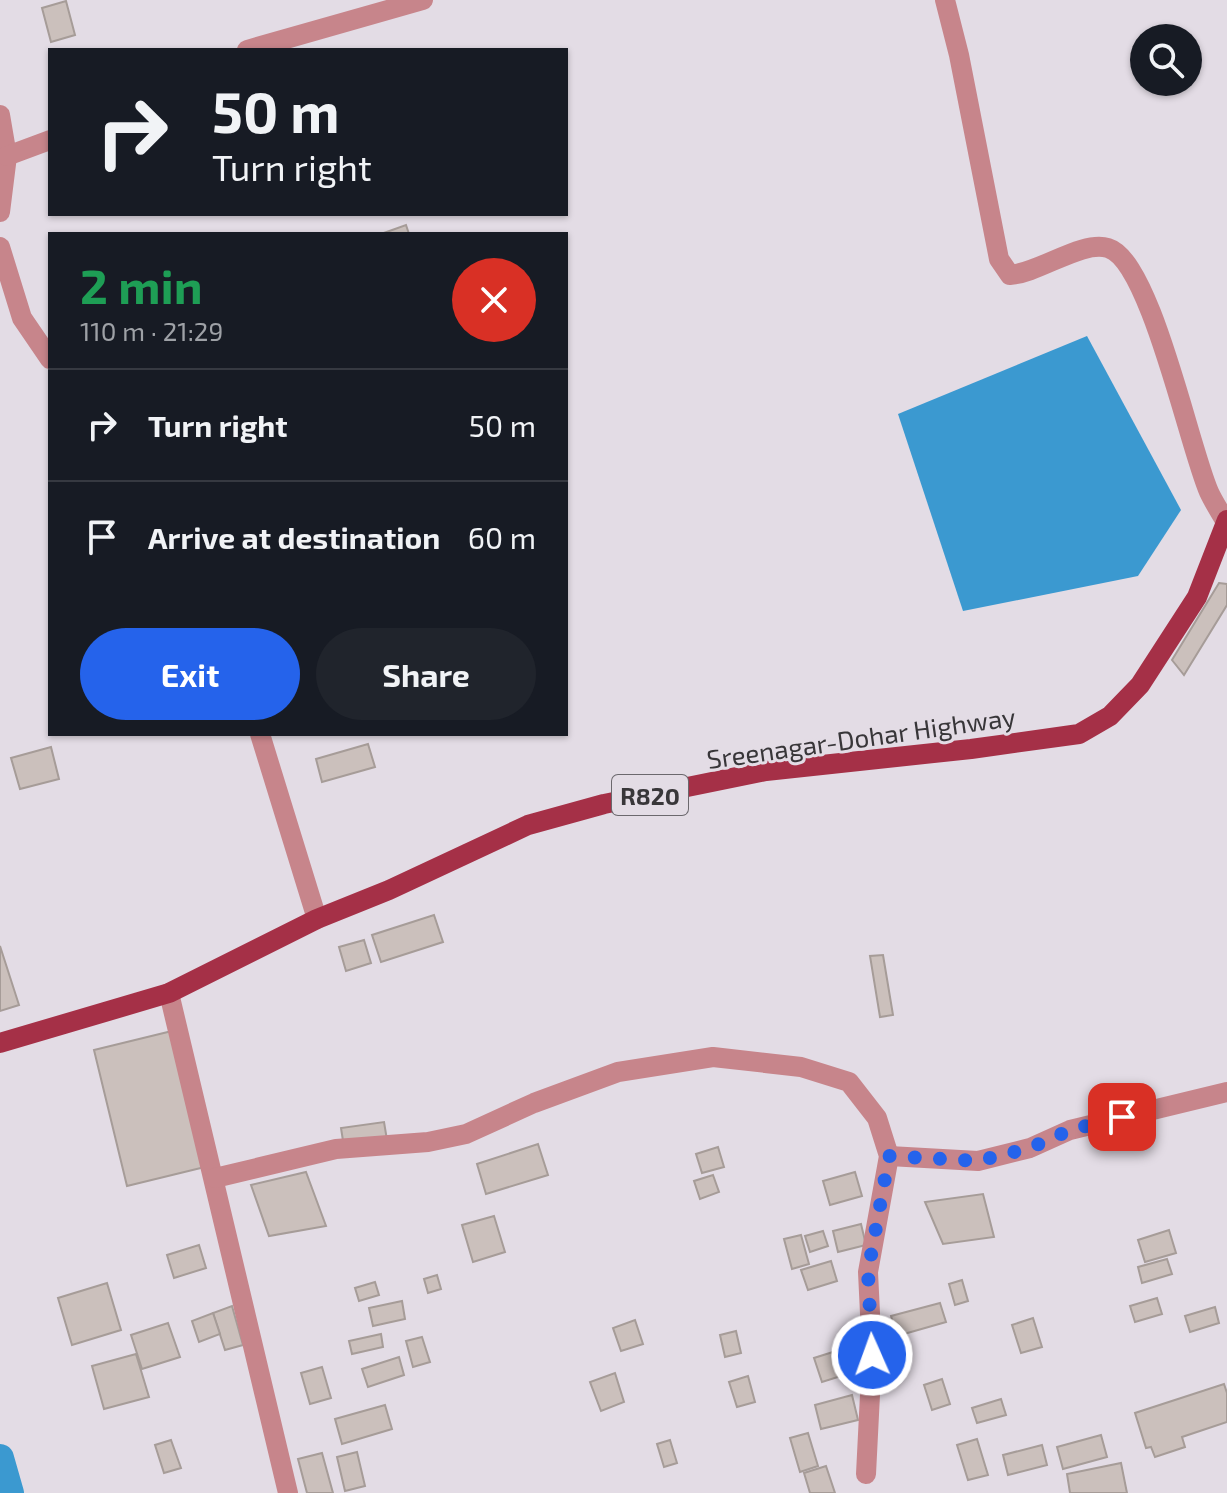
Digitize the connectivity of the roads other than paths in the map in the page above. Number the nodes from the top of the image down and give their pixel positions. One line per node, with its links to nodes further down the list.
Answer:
1 (423, 0): 3 (street)
2 (945, 0): 10 (street)
3 (254, 48)
4 (0, 115): 6 (street)
5 (48, 141): 6 (street)
6 (7, 156): 7 (street)
7 (0, 212)
8 (0, 247): 9 (street)
9 (48, 356)
10 (1227, 522): 12 (main road, Sreenagar-Dohar Highway / R820)
11 (261, 736): 12 (street)
12 (317, 919): 13 (main road, Sreenagar-Dohar Highway / R820)
13 (169, 993): 14 (main road, Sreenagar-Dohar Highway / R820); 17 (street)
14 (0, 1043)
15 (1227, 1092): 16 (street)
16 (889, 1156): 17 (street); 18 (street)
17 (215, 1178): 19 (street)
18 (866, 1474)
19 (288, 1493)

